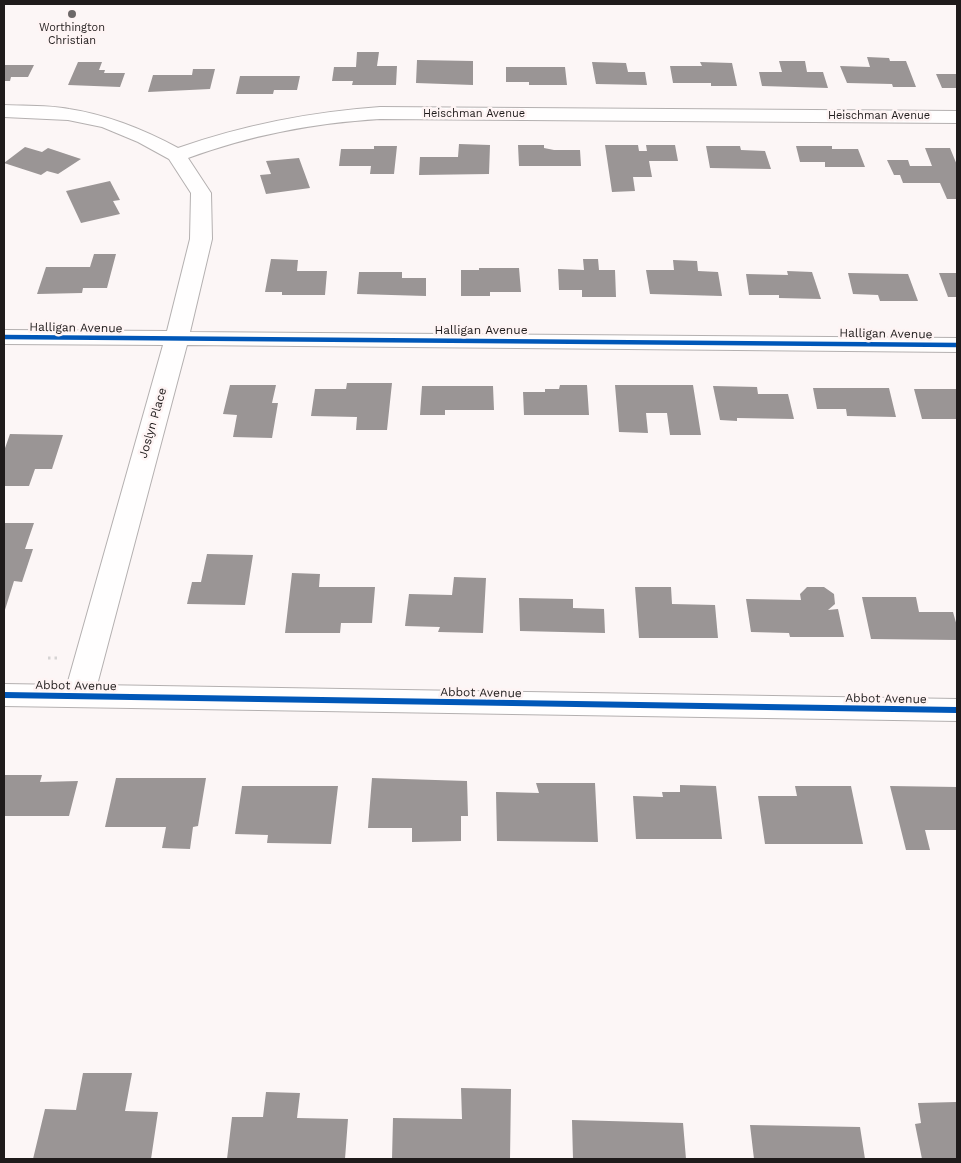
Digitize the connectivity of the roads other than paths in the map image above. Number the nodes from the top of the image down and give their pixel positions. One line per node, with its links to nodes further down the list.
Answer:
1 (4, 110): 3 (street)
2 (957, 117): 3 (street, Heischman Avenue)
3 (176, 155): 5 (street, Joslyn Place)
4 (4, 337): 5 (street, Halligan Avenue)
5 (177, 338): 6 (street, Halligan Avenue); 8 (street, Joslyn Place)
6 (957, 345)
7 (4, 695): 8 (street, Abbot Avenue)
8 (79, 696): 9 (street, Abbot Avenue)
9 (957, 710)

